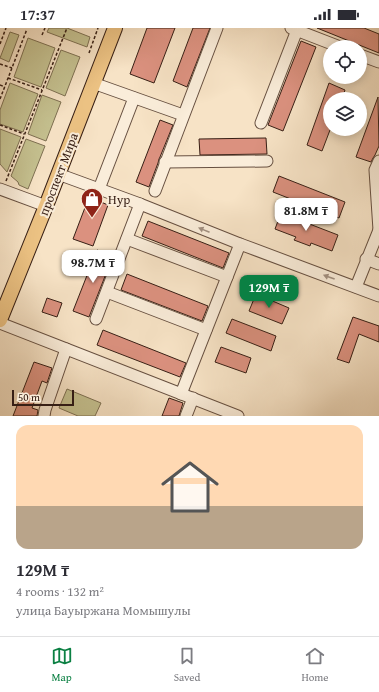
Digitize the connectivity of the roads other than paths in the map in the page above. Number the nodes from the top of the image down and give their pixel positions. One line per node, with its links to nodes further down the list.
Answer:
1 (114, 28): 7 (main road, проспект Мира)
2 (217, 28): 9 (street)
3 (298, 30): 4 (street); 10 (street)
4 (323, 40)
5 (367, 58): 6 (street)
6 (379, 62)
7 (93, 83): 8 (street); 14 (main road, проспект Мира)
8 (134, 98): 9 (street); 15 (street)
9 (183, 115): 12 (street)
10 (261, 123)
11 (267, 161): 12 (street)
12 (165, 162): 17 (street)
13 (378, 167): 20 (street)
14 (58, 174): 15 (street); 19 (main road, проспект Мира)
15 (99, 189): 18 (street)
16 (1, 190): 19 (street)
17 (154, 191)
18 (140, 204): 21 (street); 22 (street, one-way to 18)
19 (46, 206): 30 (main road, проспект Мира)
20 (379, 230): 23 (street)
21 (127, 239): 25 (street); 27 (street)
22 (240, 244): 25 (street); 26 (street, one-way to 22)
23 (366, 259): 24 (street); 26 (street)
24 (379, 264)
25 (227, 277): 31 (street)
26 (356, 287): 28 (street)
27 (107, 292): 29 (street); 31 (street)
28 (379, 296)
29 (96, 319)
30 (0, 322): 32 (street)
31 (206, 330): 33 (street)
32 (66, 349): 33 (street); 35 (street)
33 (181, 394): 34 (street)
34 (193, 398): 36 (street); 37 (street)
35 (44, 416)
36 (186, 416)
37 (238, 416)

